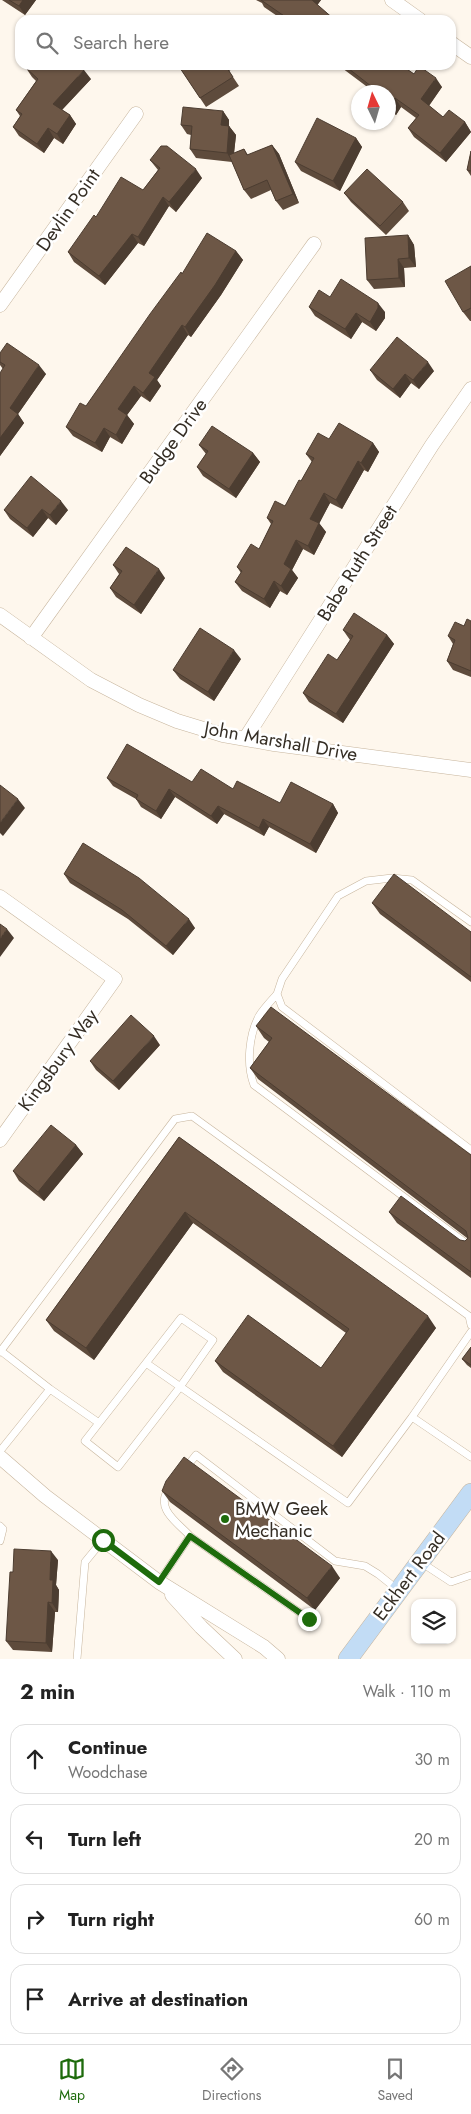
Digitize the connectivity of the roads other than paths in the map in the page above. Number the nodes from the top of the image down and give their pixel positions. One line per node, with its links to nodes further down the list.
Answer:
1 (392, 0): 2 (street)
2 (413, 15)
3 (456, 46): 4 (street)
4 (471, 57)
5 (136, 114): 7 (street, Devlin Point)
6 (314, 244): 10 (street, Budge Drive)
7 (0, 305)
8 (471, 389): 11 (street, Babe Ruth Street)
9 (0, 615): 10 (street, John Marshall Drive)
10 (31, 638): 11 (street, John Marshall Drive)
11 (245, 739): 12 (street, John Marshall Drive)
12 (471, 770)
13 (0, 898): 16 (street, Kingsbury Way)
14 (471, 922): 15 (lane)
15 (277, 994): 17 (lane); 18 (lane)
16 (0, 1140)
17 (471, 1150)
18 (471, 1247)
19 (471, 1325): 21 (lane)
20 (471, 1332): 25 (lane)
21 (0, 1352): 24 (lane)
22 (146, 1363): 23 (lane); 23 (lane); 26 (lane)
23 (180, 1387): 25 (lane); 26 (lane)
24 (50, 1389): 26 (lane); 27 (lane)
25 (412, 1417): 29 (lane)
26 (99, 1423)
27 (0, 1451)
28 (0, 1457): 35 (street)
29 (471, 1457)
30 (180, 1475): 40 (lane)
31 (175, 1482): 34 (lane)
32 (471, 1493): 37 (main road, Eckhert Road)
33 (0, 1526): 36 (lane)
34 (190, 1536): 39 (lane); 41 (lane)
35 (103, 1540): 39 (street); 42 (lane)
36 (0, 1541)
37 (419, 1561): 38 (lane); 40 (main road, Eckhert Road)
38 (471, 1574)
39 (159, 1582): 43 (street); 44 (street)
40 (398, 1590): 45 (main road, Eckhert Road)
41 (309, 1619)
42 (77, 1659)
43 (235, 1659)
44 (278, 1659)
45 (348, 1659)

